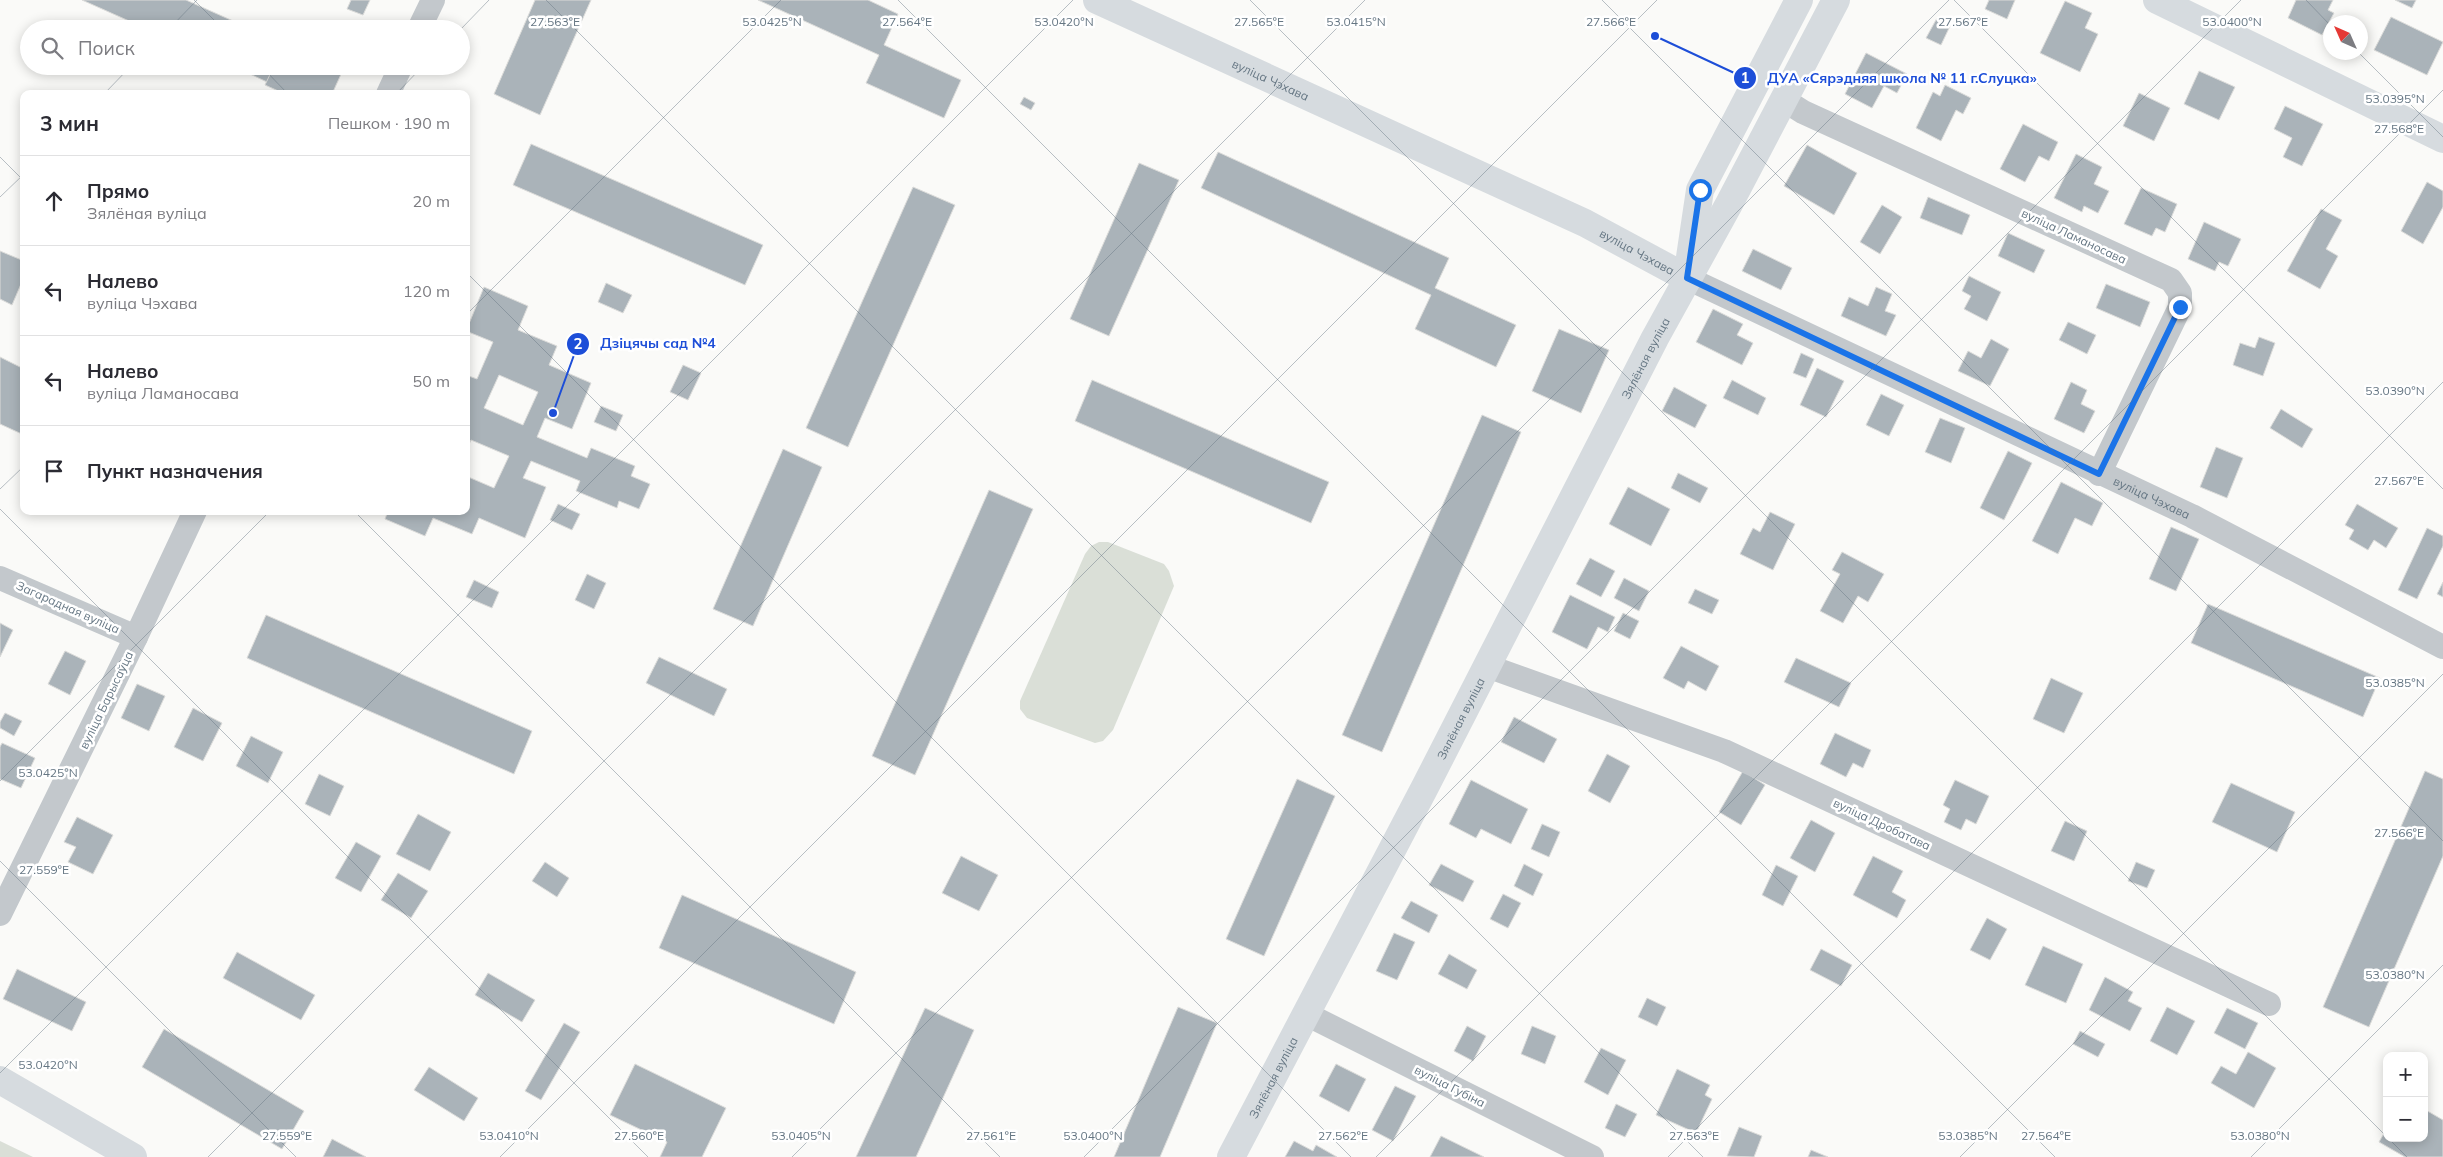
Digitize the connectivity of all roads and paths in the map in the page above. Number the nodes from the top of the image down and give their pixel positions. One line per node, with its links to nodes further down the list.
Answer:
1 (433, 0): 6 (street)
2 (1097, 0): 11 (main road, вуліца Чэхава)
3 (1799, 0): 11 (main road, Зялёная вуліца)
4 (1836, 0): 9 (main road, Зялёная вуліца)
5 (2157, 0): 10 (main road)
6 (423, 20)
7 (397, 75): 8 (street)
8 (390, 90)
9 (1784, 100): 11 (main road, Зялёная вуліца); 12 (street, вуліца Ламаносава)
10 (2443, 140)
11 (1687, 278): 12 (street, вуліца Чэхава); 17 (main road, Зялёная вуліца)
12 (2099, 474): 16 (street, вуліца Чэхава)
13 (193, 515): 15 (street, вуліца Барысаўца)
14 (0, 578): 15 (street, Загарадная вуліца)
15 (136, 637): 18 (street, вуліца Барысаўца)
16 (2443, 646)
17 (1486, 666): 19 (street, вуліца Дробатава); 20 (main road, Зялёная вуліца)
18 (0, 914)
19 (2268, 1004)
20 (1308, 1015): 23 (main road, Зялёная вуліца); 24 (street, вуліца Губіна)
21 (0, 1080): 22 (main road)
22 (133, 1157)
23 (1232, 1157)
24 (1592, 1157)

